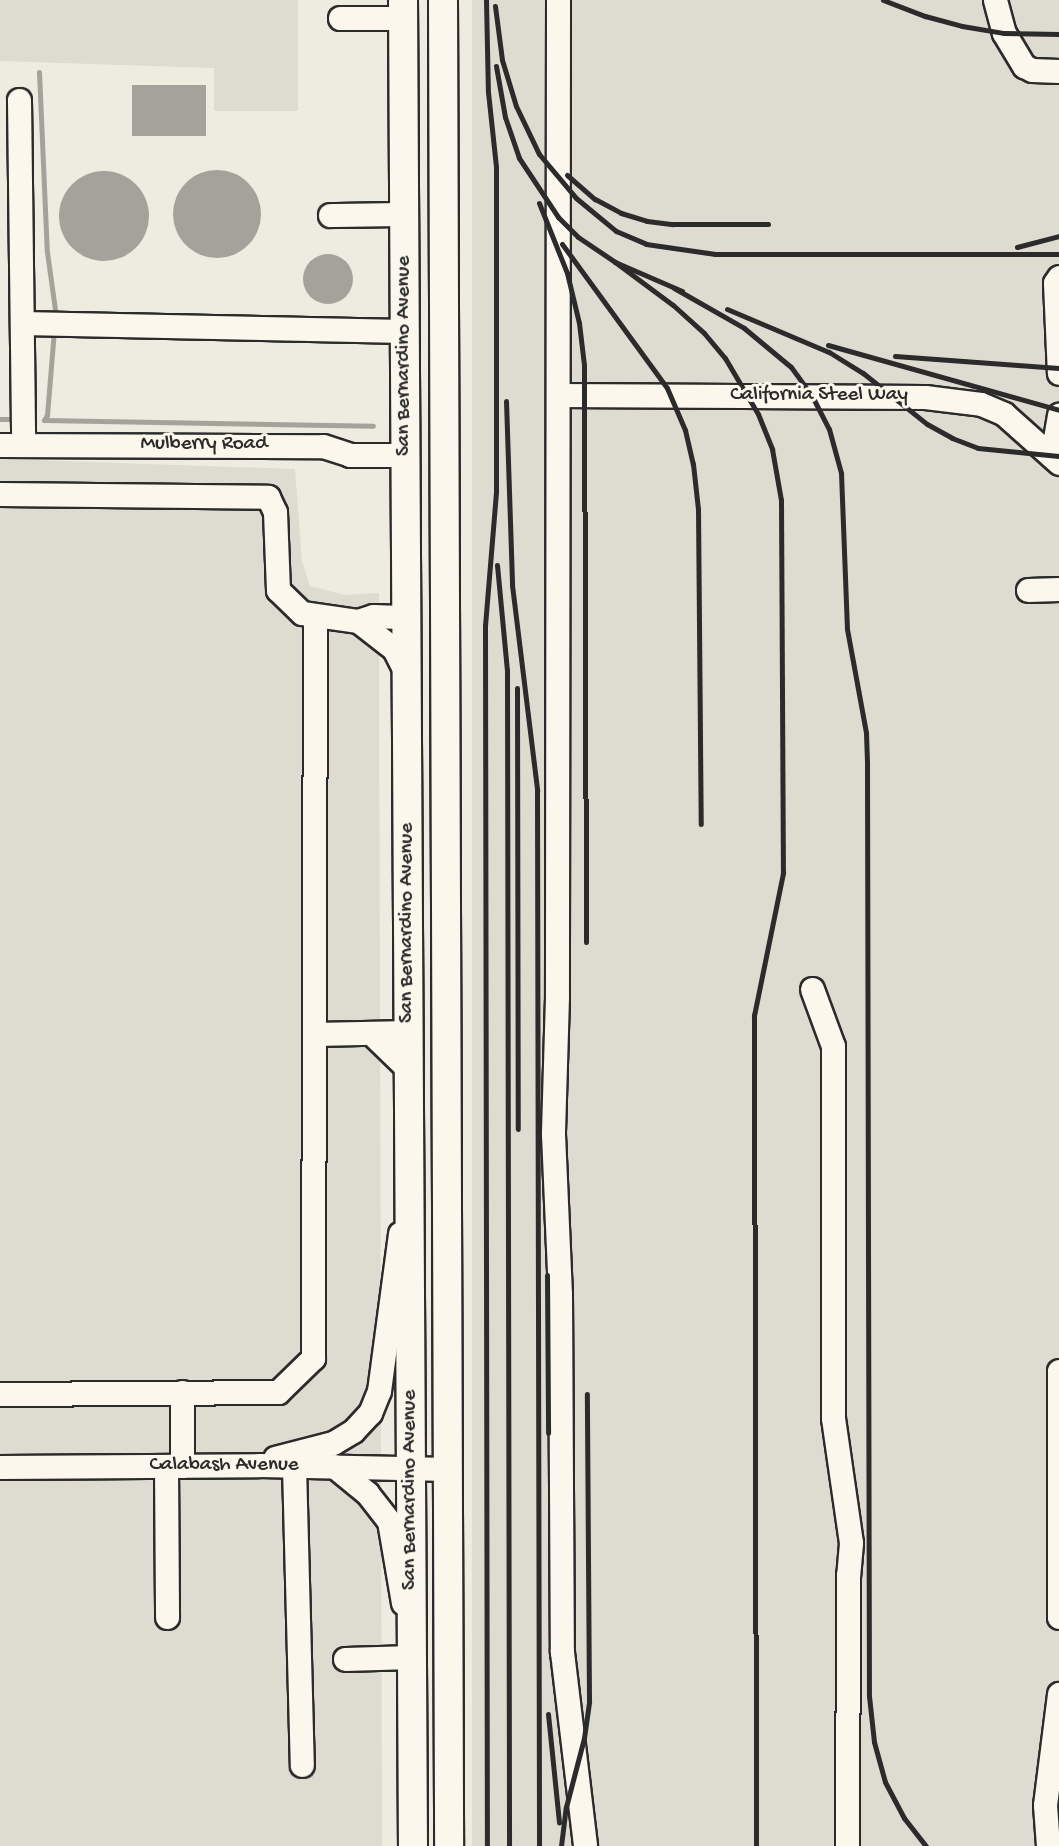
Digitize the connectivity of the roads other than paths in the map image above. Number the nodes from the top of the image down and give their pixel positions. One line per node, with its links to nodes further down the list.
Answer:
1 (443, 0): 26 (main road, San Bernardino Avenue)
2 (558, 0): 14 (street)
3 (995, 0): 6 (street)
4 (403, 9): 5 (street); 8 (main road, San Bernardino Avenue)
5 (340, 18)
6 (1059, 71)
7 (19, 100): 11 (street)
8 (405, 214): 9 (street); 12 (main road, San Bernardino Avenue)
9 (330, 215)
10 (1059, 277): 13 (street)
11 (22, 323): 12 (street); 16 (street)
12 (405, 331): 17 (main road, San Bernardino Avenue)
13 (1059, 373)
14 (558, 395): 18 (street, California Steel Way); 53 (street)
15 (1059, 415): 18 (street)
16 (11, 445): 17 (street, Mulberry Road)
17 (406, 455): 23 (main road, San Bernardino Avenue)
18 (1056, 460)
19 (0, 494): 22 (street)
20 (1059, 589): 21 (street)
21 (1028, 590)
22 (315, 617): 24 (street); 29 (street)
23 (407, 617): 24 (street); 25 (main road, San Bernardino Avenue); 26 (main road)
24 (358, 621): 25 (street)
25 (407, 674): 28 (main road, San Bernardino Avenue)
26 (445, 869): 33 (main road, San Bernardino Avenue)
27 (813, 989): 54 (street)
28 (409, 1032): 30 (street); 31 (main road, San Bernardino Avenue); 33 (main road)
29 (314, 1034): 30 (street); 35 (street)
30 (373, 1035): 31 (street)
31 (409, 1070): 32 (main road, San Bernardino Avenue)
32 (410, 1161): 37 (street); 42 (main road, San Bernardino Avenue)
33 (447, 1292): 43 (main road, San Bernardino Avenue)
34 (1059, 1371): 44 (street)
35 (183, 1392): 36 (street); 38 (street)
36 (0, 1394)
37 (259, 1465): 38 (street, Calabash Avenue); 39 (street, Calabash Avenue)
38 (174, 1466): 41 (street, Calabash Avenue); 45 (street)
39 (293, 1466): 40 (street, Calabash Avenue); 50 (street)
40 (334, 1466): 42 (street, Calabash Avenue); 47 (street)
41 (0, 1467)
42 (412, 1468): 43 (street, Calabash Avenue); 47 (main road, San Bernardino Avenue)
43 (448, 1469): 52 (main road, San Bernardino Avenue)
44 (1058, 1471): 46 (street)
45 (167, 1617)
46 (1059, 1617)
47 (412, 1657): 48 (street); 51 (main road, San Bernardino Avenue)
48 (345, 1659)
49 (1059, 1694): 55 (street)
50 (302, 1765)
51 (413, 1846)
52 (450, 1846)
53 (584, 1846)
54 (847, 1846)
55 (1048, 1846)

